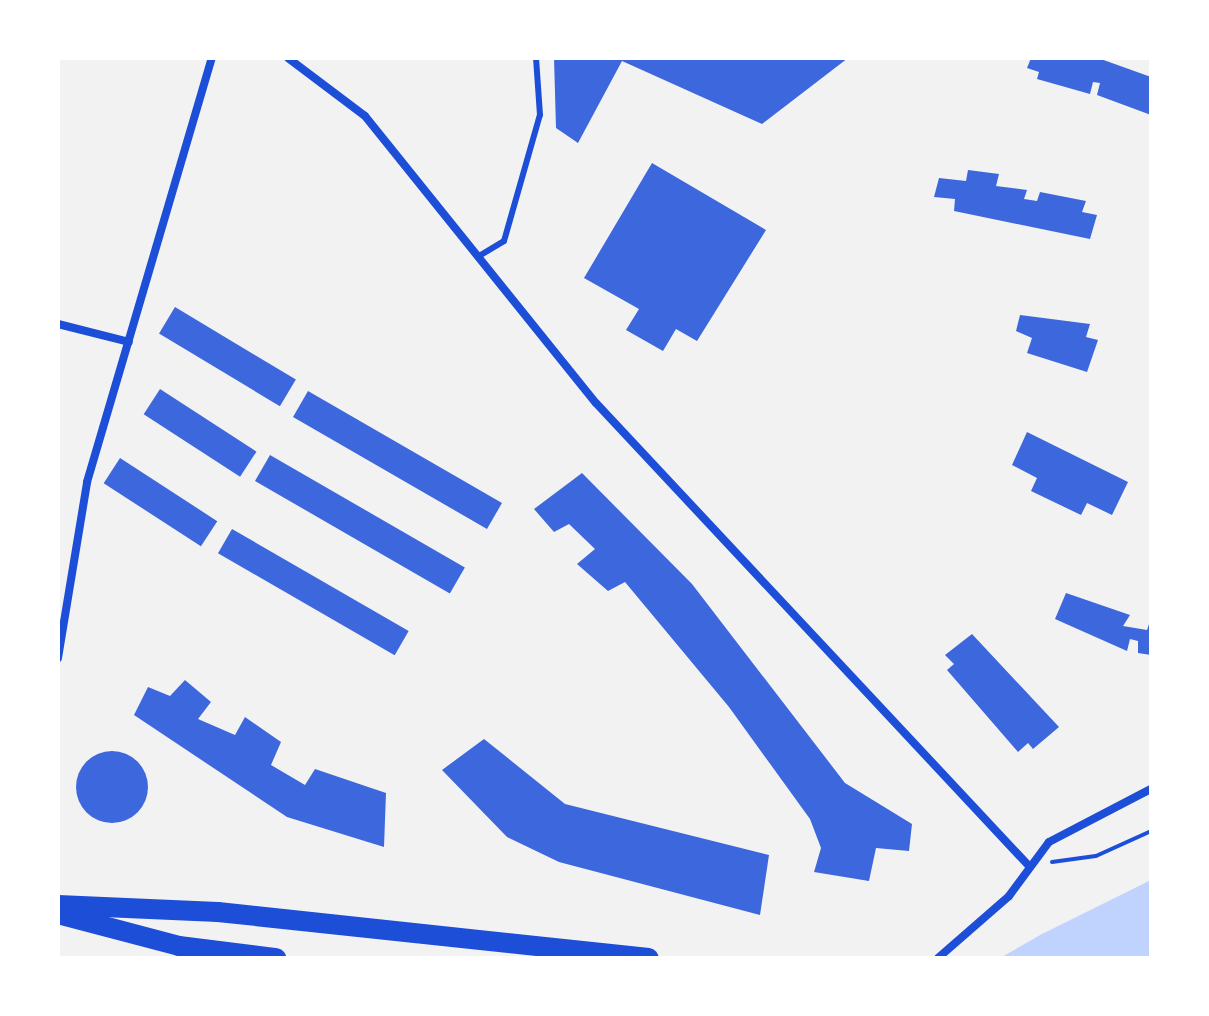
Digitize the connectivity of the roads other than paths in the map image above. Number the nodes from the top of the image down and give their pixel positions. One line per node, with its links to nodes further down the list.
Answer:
1 (212, 58): 6 (street)
2 (288, 58): 4 (street)
3 (536, 58): 4 (lane)
4 (479, 256): 9 (street)
5 (58, 324): 6 (street)
6 (129, 342): 7 (street)
7 (58, 658)
8 (1151, 789): 9 (street)
9 (1029, 866): 14 (street)
10 (58, 905): 13 (main road)
11 (58, 914): 12 (main road)
12 (276, 958)
13 (649, 958)
14 (938, 958)

